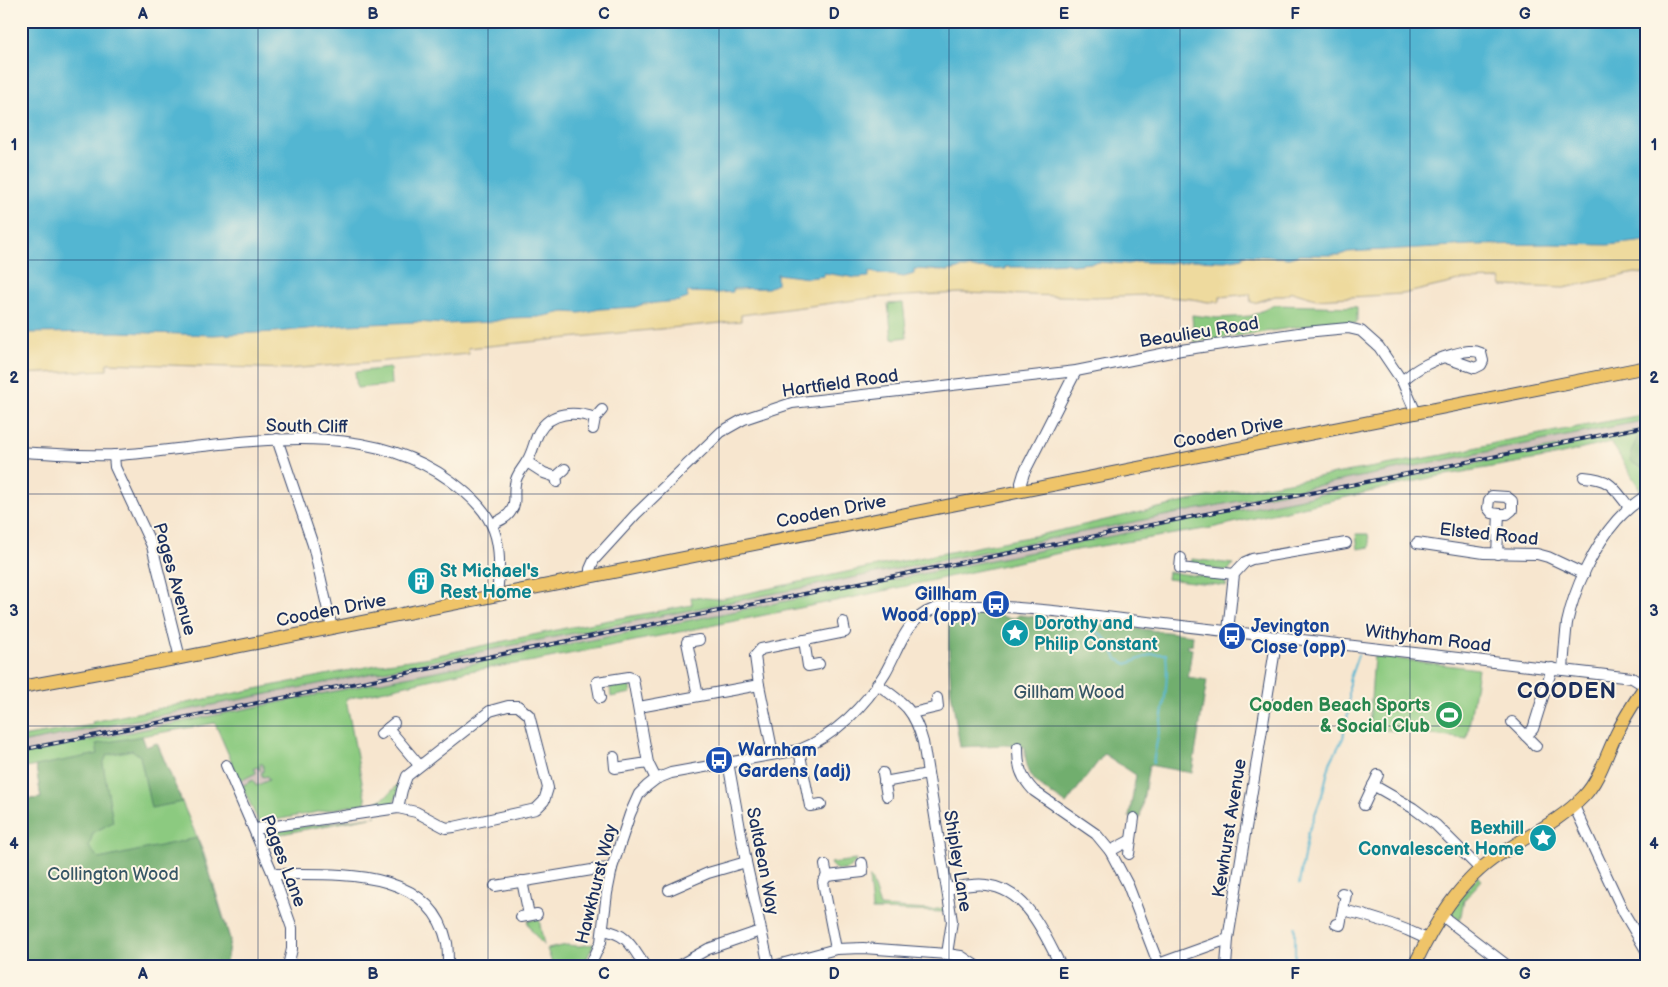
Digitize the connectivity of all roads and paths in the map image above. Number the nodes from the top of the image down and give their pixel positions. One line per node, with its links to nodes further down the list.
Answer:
1 (1444, 357): 4 (street)
2 (1647, 367): 5 (main road, Cooden Drive)
3 (1076, 371): 4 (street, Beaulieu Road); 13 (street); 24 (street, Hartfield Road)
4 (1402, 381): 5 (street, Beaulieu Road)
5 (1416, 413): 13 (main road, Cooden Drive)
6 (593, 429): 10 (street)
7 (277, 440): 9 (street, South Cliff); 17 (street, South Cliff); 28 (street)
8 (21, 452): 9 (street, South Cliff)
9 (114, 455): 33 (street, Pages Avenue)
10 (527, 462): 11 (street); 17 (street)
11 (565, 469)
12 (1590, 480): 15 (street)
13 (1022, 491): 24 (main road, Cooden Drive)
14 (1647, 494): 15 (street)
15 (1629, 507): 23 (street)
16 (1499, 514): 20 (street)
17 (492, 524): 25 (street, South Cliff)
18 (1417, 542): 20 (street, Elsted Road)
19 (1346, 543): 22 (street)
20 (1497, 554): 23 (street, Elsted Road)
21 (1181, 558): 22 (street)
22 (1234, 574): 29 (street)
23 (1584, 574): 35 (street)
24 (590, 577): 25 (main road, Cooden Drive)
25 (497, 595): 28 (main road, Cooden Drive)
26 (997, 607): 29 (street, Withyham Road); 36 (street, Hawkhurst Way)
27 (843, 622): 32 (street)
28 (332, 628): 33 (main road, Cooden Drive)
29 (1228, 631): 30 (street, Withyham Road)
30 (1277, 637): 35 (street, Withyham Road); 87 (street, Kewhurst Avenue)
31 (699, 640): 40 (street)
32 (804, 640): 34 (street); 37 (street)
33 (180, 658): 39 (main road, Cooden Drive)
34 (819, 664)
35 (1557, 669): 38 (street, Withyham Road); 47 (street)
36 (877, 684): 44 (street, Shipley Lane); 50 (street, Hawkhurst Way)
37 (759, 685): 40 (street); 51 (street)
38 (1646, 685): 64 (main road)
39 (21, 687)
40 (698, 696): 43 (street)
41 (600, 698): 43 (street)
42 (937, 698): 44 (street)
43 (640, 707): 54 (street)
44 (912, 712): 57 (street, Shipley Lane)
45 (1512, 722): 47 (street)
46 (388, 728): 55 (street)
47 (1526, 736): 48 (street)
48 (1536, 746)
49 (1018, 747): 69 (street)
50 (799, 750): 51 (street, Hawkhurst Way); 62 (street)
51 (774, 754): 53 (street, Hawkhurst Way)
52 (614, 757): 54 (street)
53 (728, 762): 59 (street, Hawkhurst Way); 71 (street, Saltdean Way)
54 (648, 763): 59 (street)
55 (420, 765): 65 (street); 65 (street)
56 (225, 769): 67 (street, Pages Lane)
57 (928, 774): 61 (street); 78 (street, Shipley Lane)
58 (1378, 775): 60 (street)
59 (656, 779): 73 (street, Hawkhurst Way)
60 (1373, 785): 63 (street); 74 (street)
61 (887, 796)
62 (821, 804)
63 (1364, 805)
64 (1574, 806): 74 (main road); 90 (street)
65 (398, 808): 67 (street)
66 (1134, 818): 68 (street)
67 (255, 829): 75 (street, Pages Lane)
68 (1131, 840): 69 (street); 70 (street)
69 (1110, 851): 94 (street)
70 (1129, 854)
71 (746, 862): 79 (street); 86 (street, Saltdean Way)
72 (862, 862): 89 (street)
73 (612, 868): 76 (street); 85 (street, Hawkhurst Way)
74 (1480, 869): 82 (main road)
75 (273, 874): 95 (street, Pages Lane); 96 (street)
76 (522, 881): 77 (street); 83 (street)
77 (495, 886)
78 (947, 889): 91 (street, Shipley Lane); 102 (street)
79 (675, 891)
80 (1342, 893): 81 (street)
81 (1343, 910): 84 (street); 88 (street)
82 (1441, 915): 88 (main road); 105 (street)
83 (529, 916)
84 (1336, 924)
85 (603, 930): 93 (street); 97 (street, Hawkhurst Way)
86 (760, 932): 92 (street); 99 (street, Saltdean Way)
87 (1228, 939): 94 (street); 103 (street, Kewhurst Avenue)
88 (1427, 939): 104 (main road)
89 (836, 949): 91 (street); 100 (street)
90 (1647, 952)
91 (947, 954): 101 (street)
92 (695, 961): 98 (street)
93 (642, 965)
94 (1155, 965)
95 (288, 966)
96 (448, 966)
97 (590, 966)
98 (678, 966)
99 (769, 966)
100 (774, 966)
101 (976, 966)
102 (1061, 966)
103 (1226, 966)
104 (1414, 966)
105 (1508, 966)

